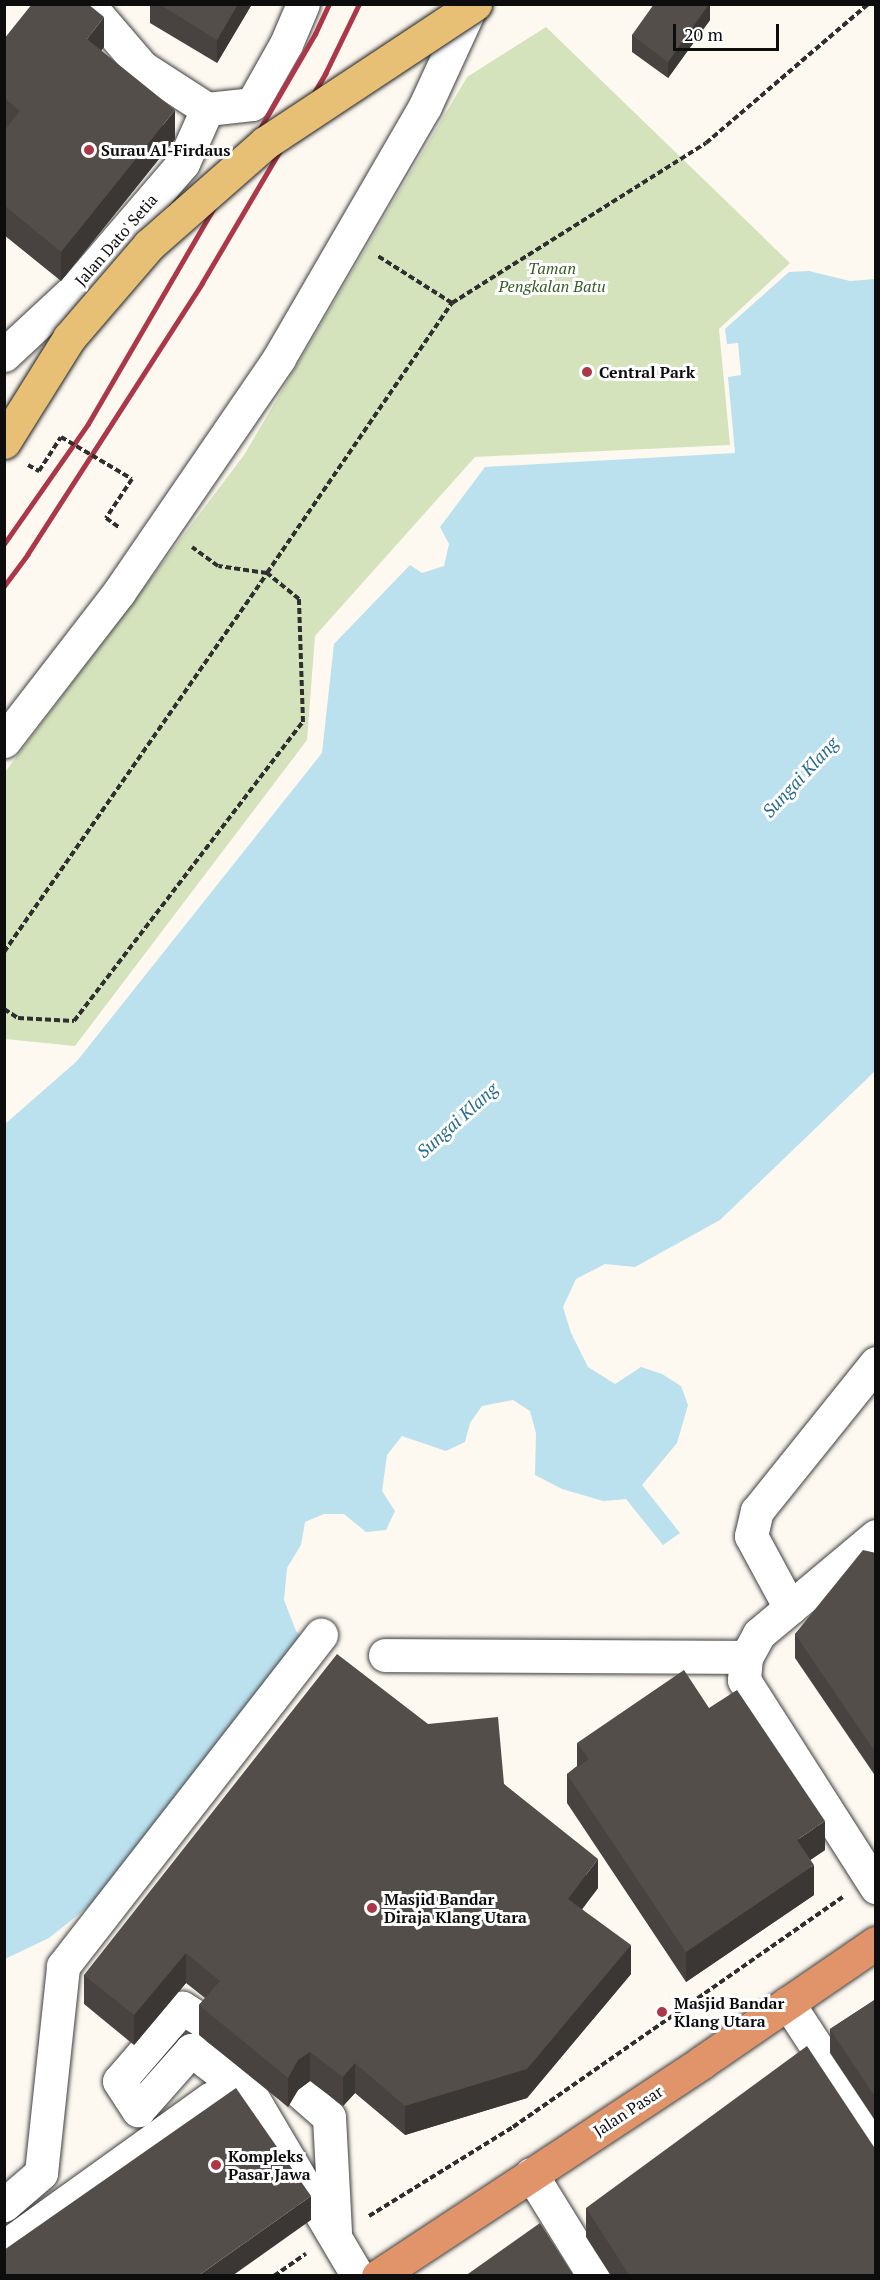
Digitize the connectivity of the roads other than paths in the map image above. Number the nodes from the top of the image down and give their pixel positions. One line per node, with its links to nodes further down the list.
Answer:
1 (88, 4): 4 (street)
2 (303, 4): 4 (street)
3 (473, 4): 6 (main road, bridge); 7 (street)
4 (207, 109): 5 (street, Jalan Dato' Setia)
5 (4, 355)
6 (4, 442)
7 (4, 741)
8 (876, 1363): 10 (street)
9 (876, 1536): 10 (street)
10 (790, 1608): 13 (street)
11 (321, 1635): 22 (street)
12 (385, 1655): 13 (street)
13 (746, 1657): 14 (street)
14 (870, 1868)
15 (876, 1943): 16 (highway, Jalan Pasar)
16 (788, 2003): 20 (street); 21 (highway, Jalan Pasar)
17 (208, 2024): 23 (street)
18 (298, 2090): 23 (street)
19 (211, 2098): 24 (street)
20 (876, 2138)
21 (531, 2174): 26 (highway, Jalan Pasar); 27 (street)
22 (4, 2205)
23 (335, 2236): 25 (street)
24 (4, 2247)
25 (358, 2276)
26 (378, 2276)
27 (594, 2276)

